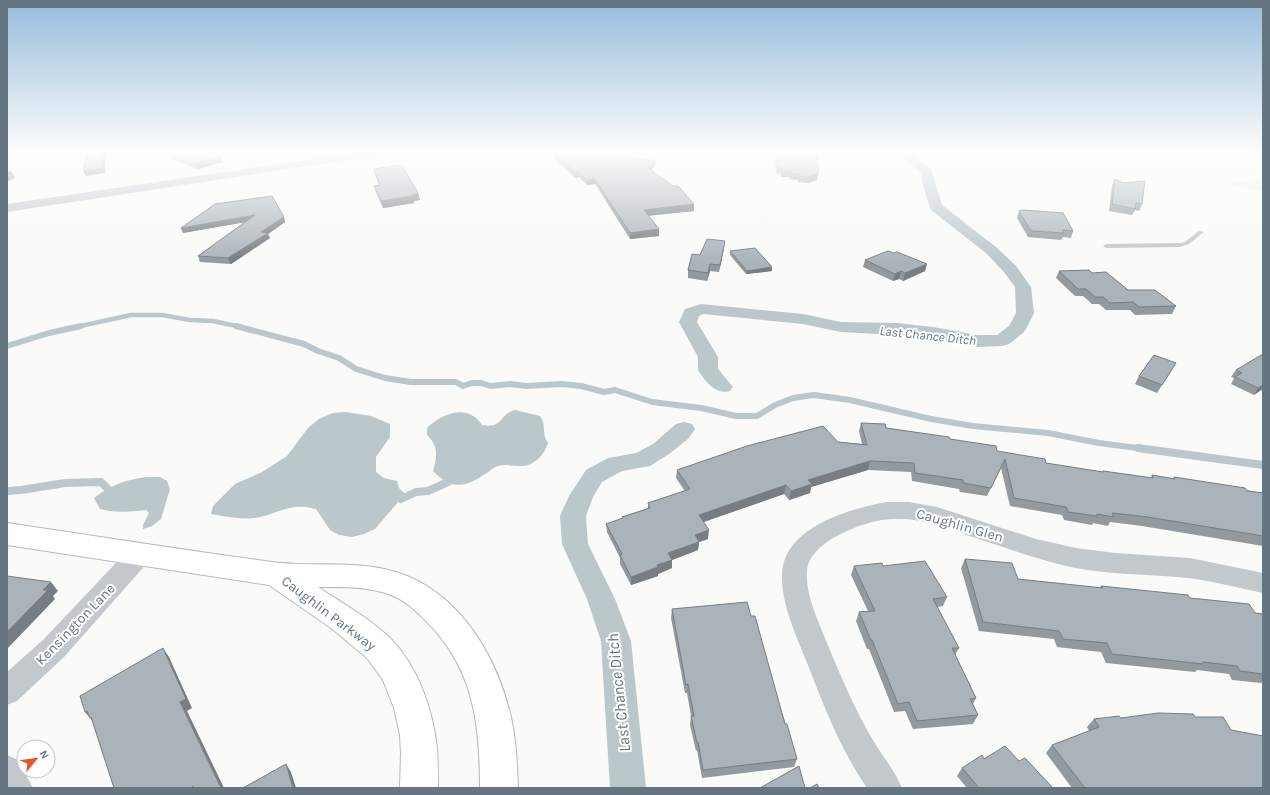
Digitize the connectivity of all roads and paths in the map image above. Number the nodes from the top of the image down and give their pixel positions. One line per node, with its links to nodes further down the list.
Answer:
1 (134, 189): 2 (street)
2 (7, 208)
3 (1201, 232): 4 (lane)
4 (1106, 246)
5 (7, 534): 6 (street, Caughlin Parkway)
6 (140, 554): 7 (street, Caughlin Parkway); 9 (street, Kensington Lane)
7 (277, 574): 12 (street, Caughlin Parkway); 13 (street, Caughlin Parkway)
8 (1263, 583): 14 (street, Caughlin Glen)
9 (7, 692)
10 (7, 771): 11 (street)
11 (17, 788)
12 (419, 788)
13 (499, 788)
14 (886, 788)

